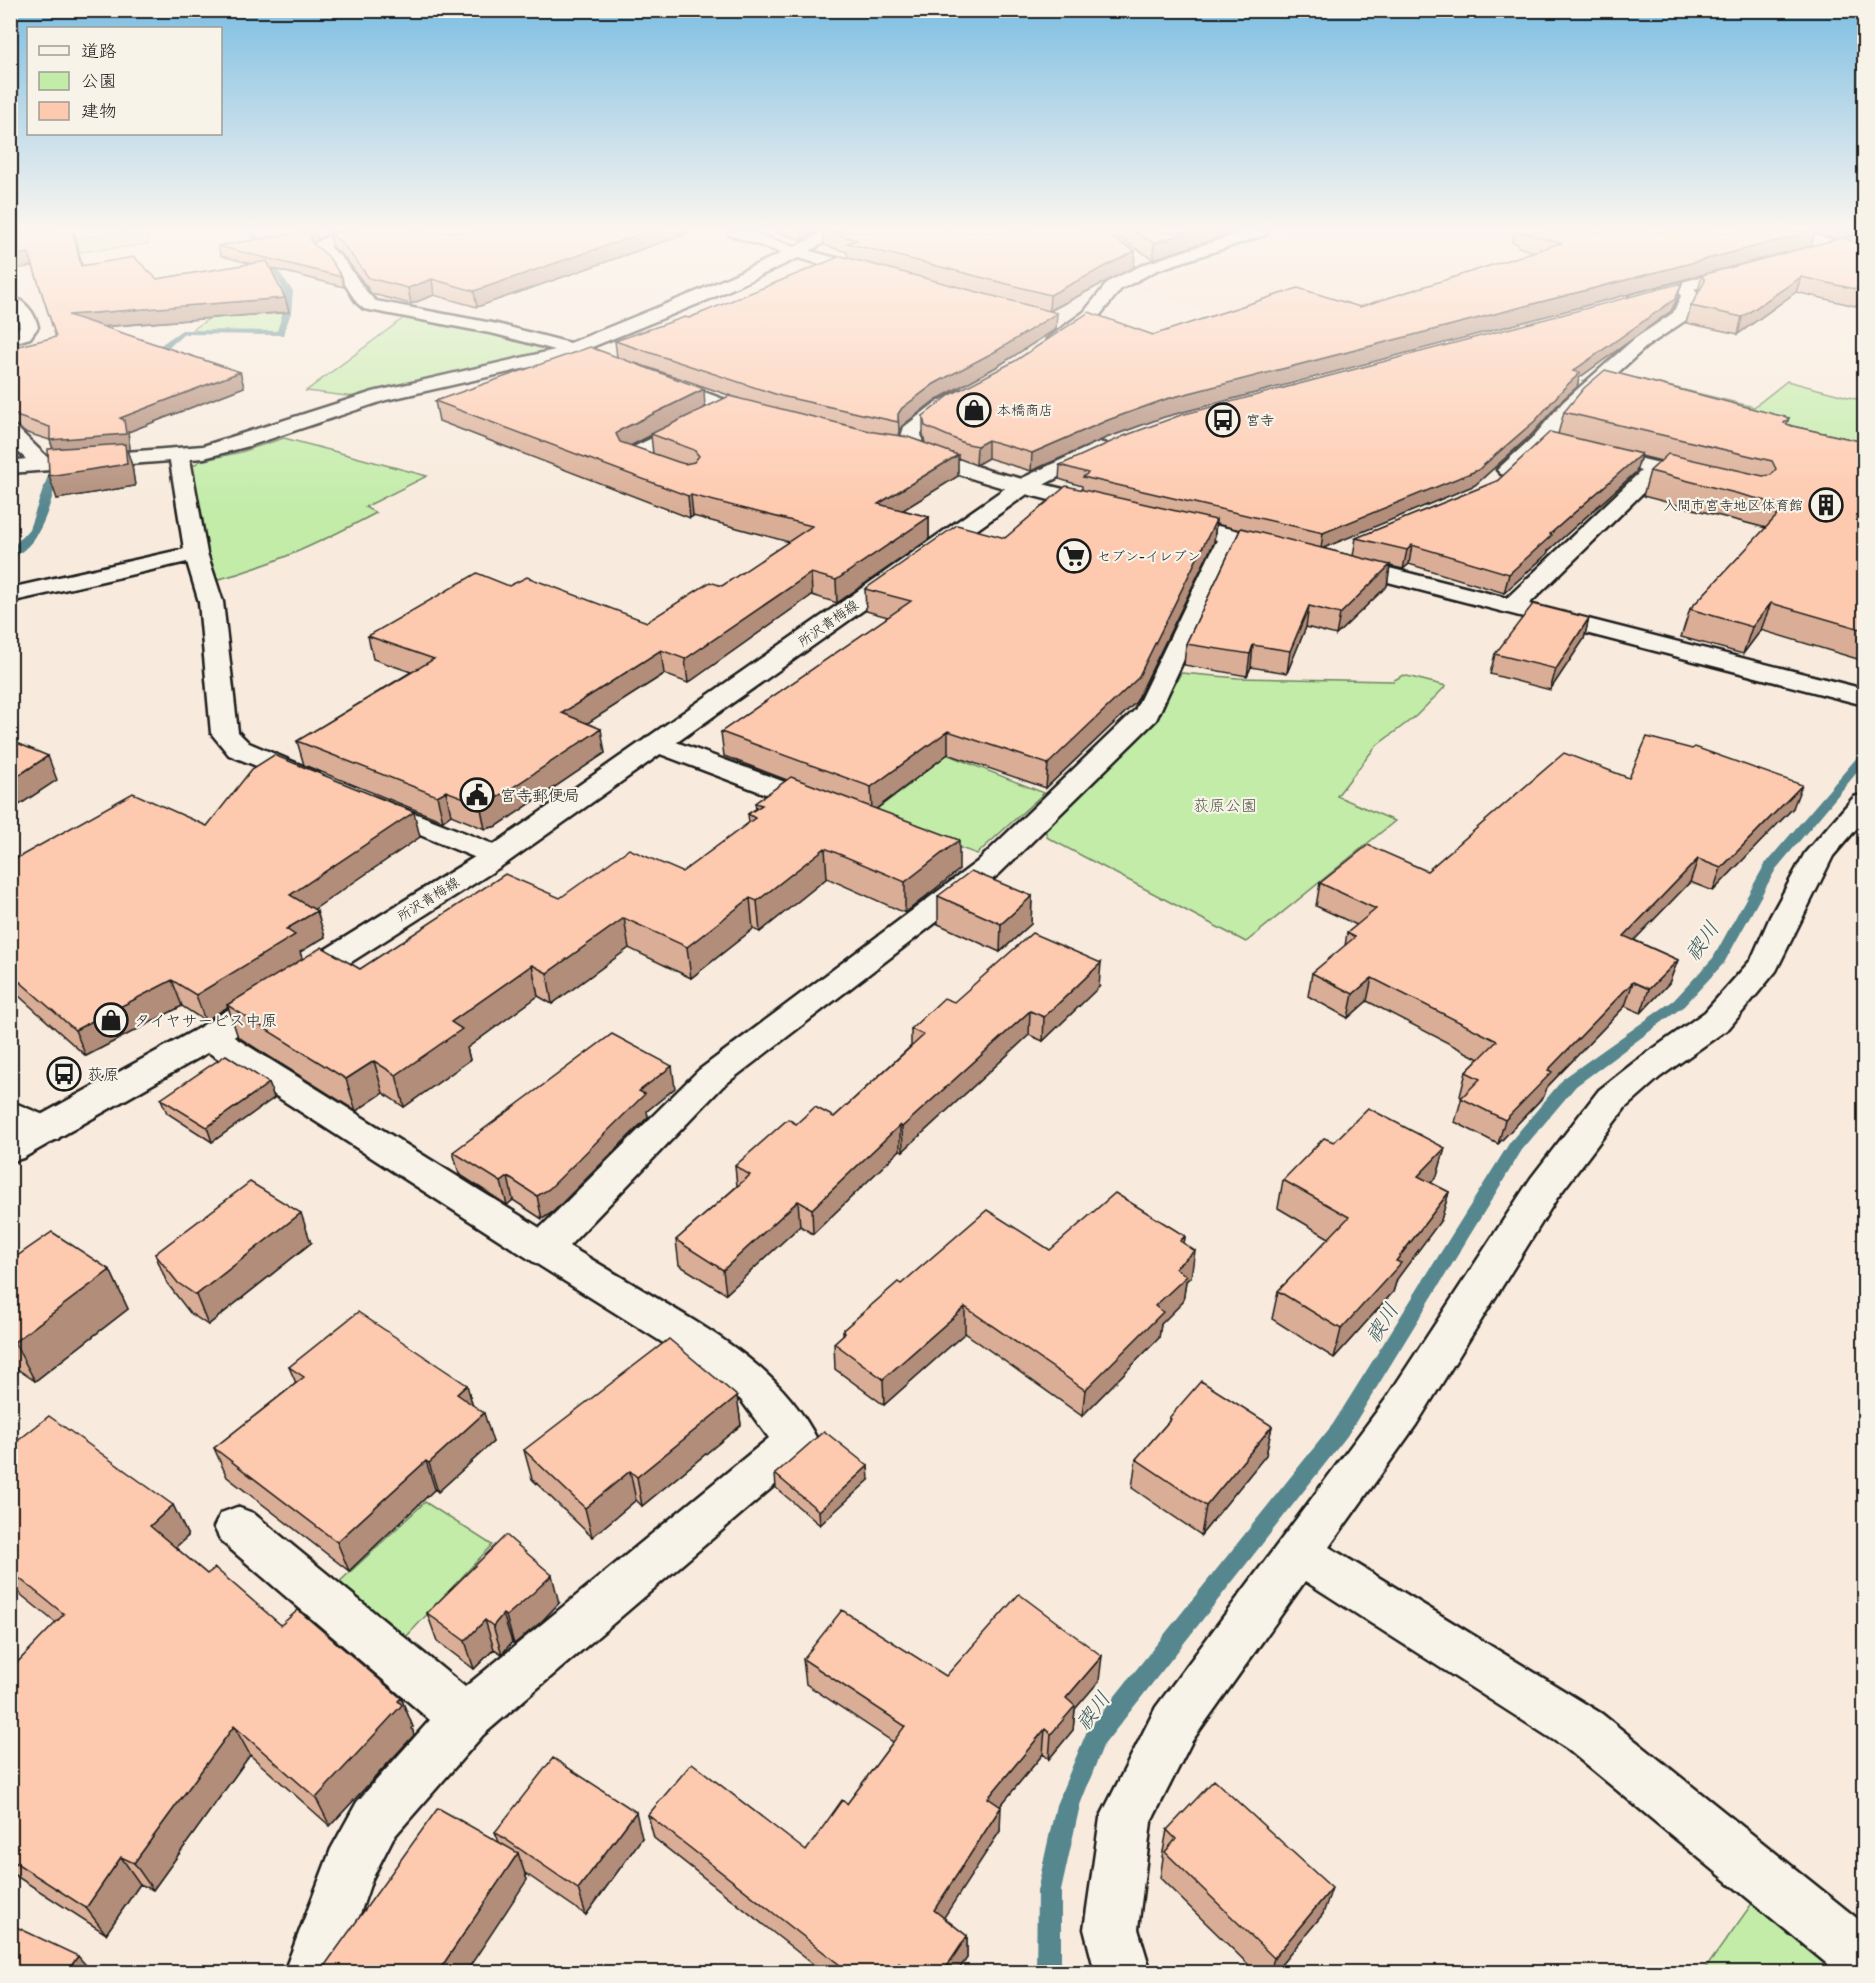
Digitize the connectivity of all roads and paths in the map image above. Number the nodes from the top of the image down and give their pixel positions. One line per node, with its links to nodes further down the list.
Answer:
1 (29, 325): 7 (street)
2 (473, 325): 9 (street)
3 (633, 325): 9 (street)
4 (1071, 325): 6 (street)
5 (1667, 325): 15 (street)
6 (1077, 326): 8 (street)
7 (10, 339)
8 (1044, 347)
9 (574, 350): 11 (street); 16 (street)
10 (978, 387): 23 (street)
11 (728, 407): 12 (street); 20 (street)
12 (773, 418)
13 (10, 432): 17 (street)
14 (1124, 438): 23 (street, 所沢青梅線)
15 (1541, 440): 19 (street); 21 (street)
16 (179, 454): 17 (street); 29 (street)
17 (41, 464): 18 (street)
18 (10, 467)
19 (1656, 468): 22 (street); 31 (street)
20 (678, 474)
21 (1492, 485)
22 (1722, 485)
23 (1023, 487): 24 (street); 33 (street, 所沢青梅線)
24 (1126, 511)
25 (1149, 517): 26 (street)
26 (1230, 536): 28 (street); 38 (street)
27 (1354, 546): 31 (street)
28 (1300, 552)
29 (196, 553): 30 (street); 36 (street)
30 (10, 595)
31 (1513, 606): 32 (street)
32 (1864, 697)
33 (657, 743): 35 (street); 36 (street, 所沢青梅線)
34 (1864, 803): 45 (street)
35 (844, 814)
36 (497, 856): 39 (street, 所沢青梅線)
37 (955, 856): 38 (street)
38 (988, 868): 43 (street)
39 (209, 1037): 41 (street, 所沢青梅線); 43 (street)
40 (10, 1113): 41 (street)
41 (45, 1130): 42 (street, 所沢青梅線)
42 (10, 1149)
43 (543, 1249): 46 (street)
44 (237, 1527): 46 (street)
45 (1299, 1553): 47 (street); 49 (street)
46 (465, 1718): 48 (street)
47 (1864, 1959)
48 (312, 1972)
49 (1123, 1972)

